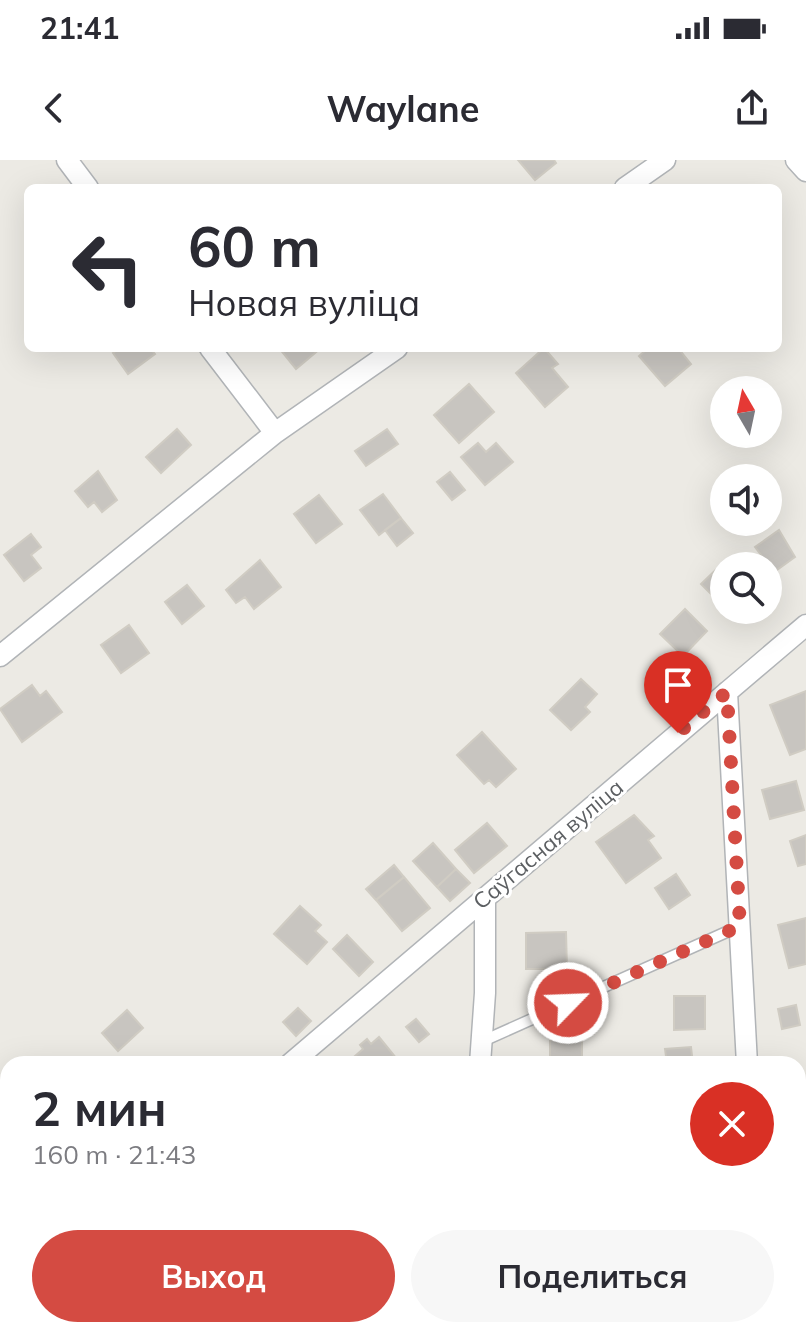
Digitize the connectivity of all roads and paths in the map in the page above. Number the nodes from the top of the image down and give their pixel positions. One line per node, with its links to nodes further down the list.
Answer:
1 (67, 160): 5 (street)
2 (665, 160): 6 (street)
3 (796, 160): 4 (street)
4 (806, 171)
5 (85, 184)
6 (631, 184)
7 (213, 352): 9 (street)
8 (391, 352): 9 (street)
9 (275, 433): 11 (street)
10 (806, 625): 12 (street, Саўгасная вуліца)
11 (0, 656)
12 (727, 692): 13 (street, Саўгасная вуліца); 14 (street)
13 (485, 898): 15 (street); 16 (street, Саўгасная вуліца)
14 (740, 926): 15 (lane); 18 (street)
15 (483, 1041): 17 (street)
16 (299, 1056)
17 (481, 1056)
18 (747, 1056)

